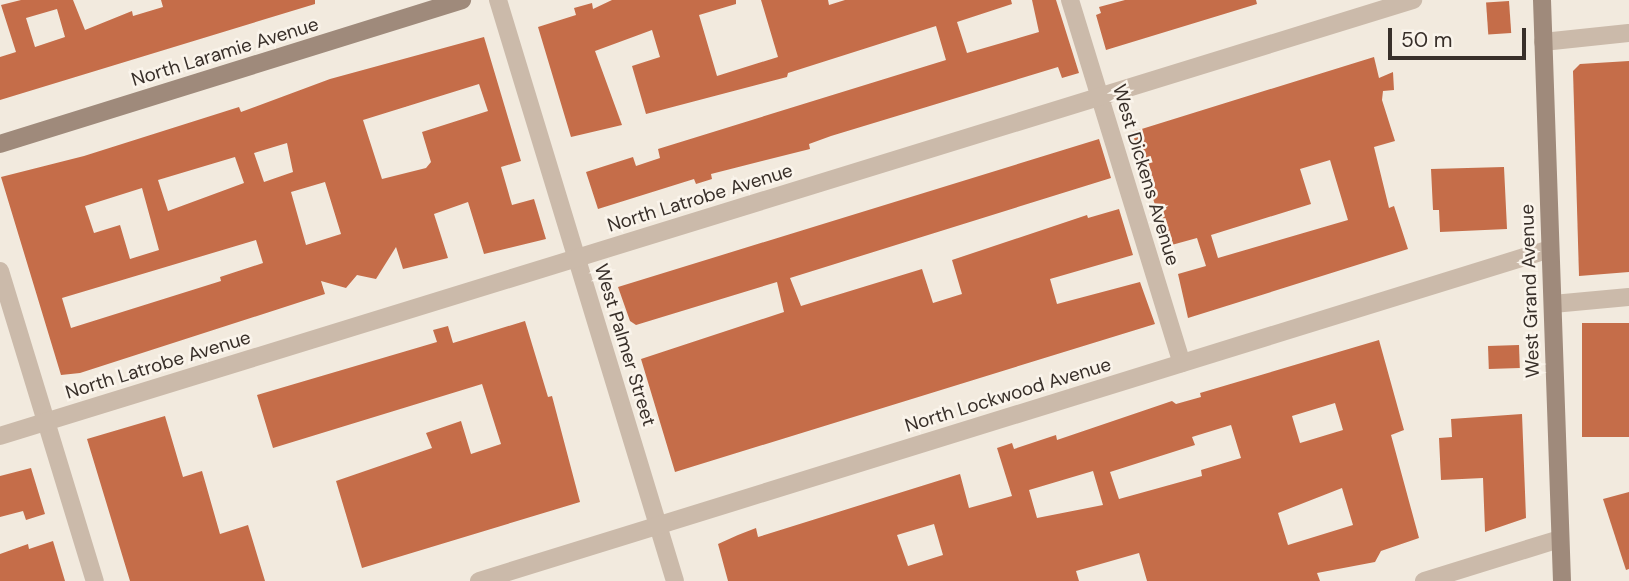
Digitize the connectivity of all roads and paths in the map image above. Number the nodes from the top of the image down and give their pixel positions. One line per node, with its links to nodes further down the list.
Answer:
1 (462, 0): 9 (main road, North Laramie Avenue)
2 (498, 0): 11 (street, West Palmer Street)
3 (1070, 0): 8 (street, West Dickens Avenue)
4 (1413, 0): 8 (street, North Latrobe Avenue)
5 (1542, 0): 7 (main road, West Grand Avenue)
6 (1629, 33): 7 (street)
7 (1543, 42): 10 (main road, West Grand Avenue)
8 (1100, 97): 11 (street, North Latrobe Avenue); 15 (street, West Dickens Avenue)
9 (0, 144)
10 (1550, 249): 14 (main road, West Grand Avenue); 15 (street, North Lockwood Avenue)
11 (577, 258): 16 (street, North Latrobe Avenue); 18 (street, West Palmer Street)
12 (0, 271): 16 (street)
13 (1629, 297): 14 (street)
14 (1553, 304): 19 (main road, West Grand Avenue)
15 (1182, 363): 18 (street, North Lockwood Avenue)
16 (46, 422): 17 (street, North Latrobe Avenue); 20 (street)
17 (0, 436)
18 (659, 525): 21 (street, North Lockwood Avenue); 22 (street, West Palmer Street)
19 (1560, 539): 23 (street); 24 (main road, West Grand Avenue)
20 (95, 581)
21 (479, 581)
22 (675, 581)
23 (1424, 581)
24 (1562, 581)

